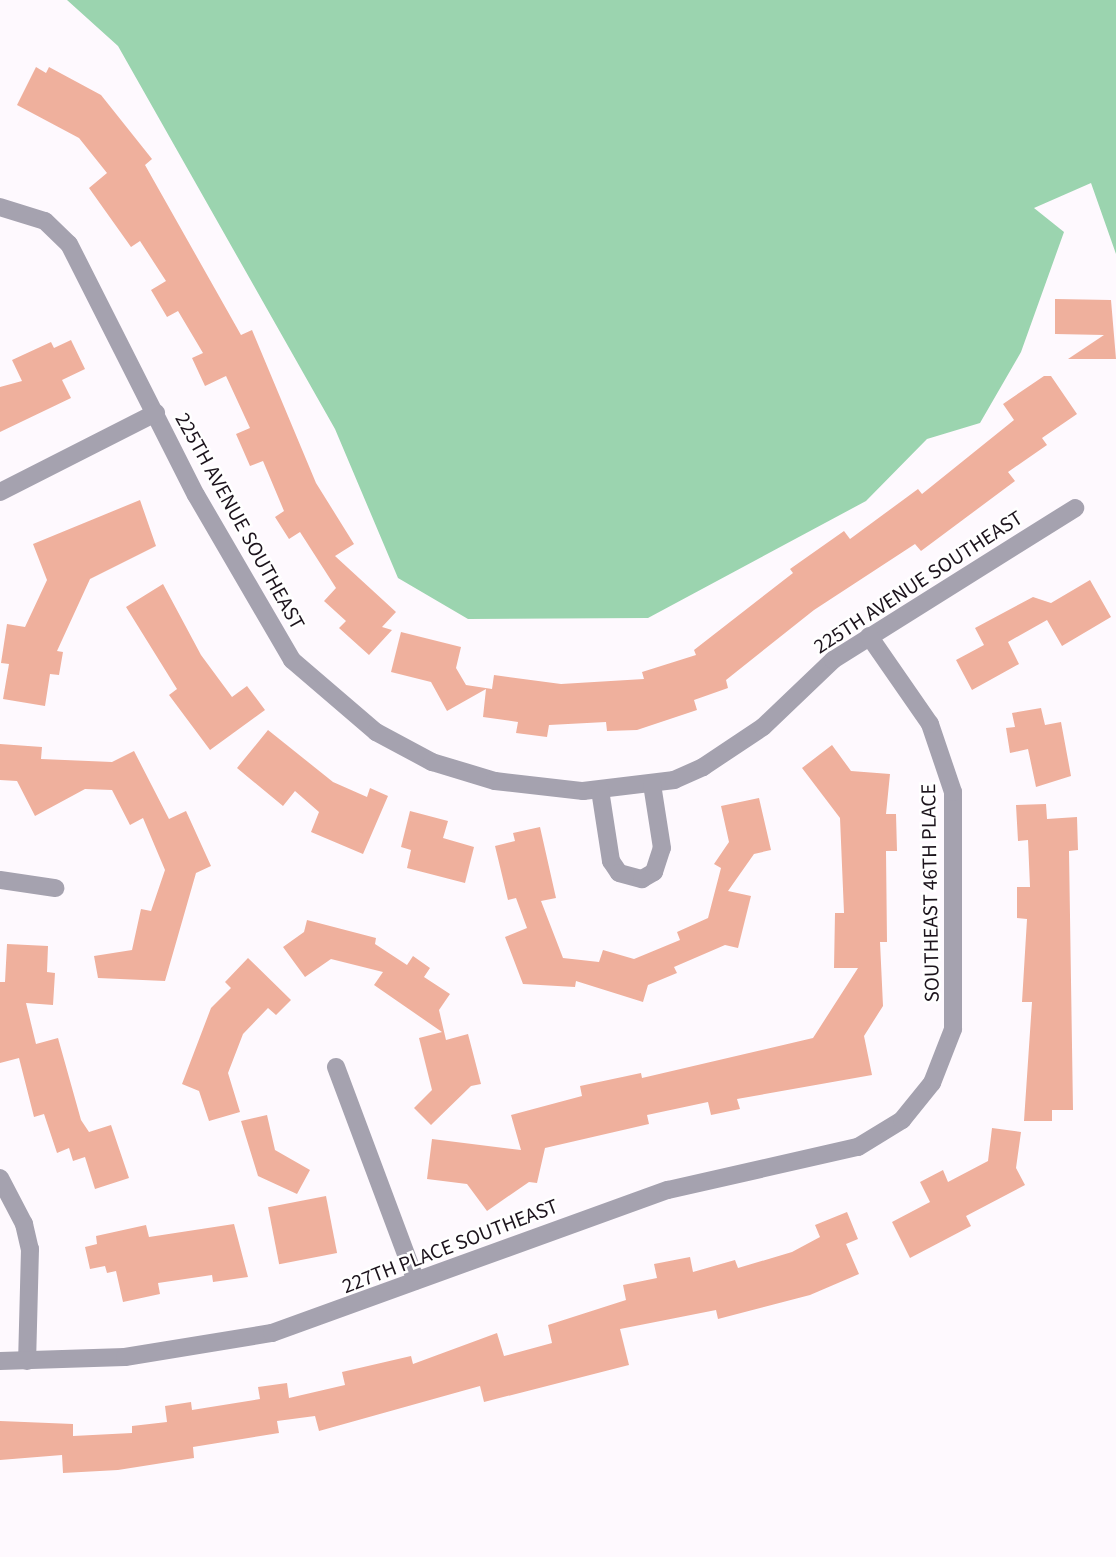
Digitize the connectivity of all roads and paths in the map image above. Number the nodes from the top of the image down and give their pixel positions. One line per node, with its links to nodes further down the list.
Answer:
1 (0, 207): 2 (street, 225TH AVENUE SOUTHEAST)
2 (156, 413): 3 (street); 7 (street, 225TH AVENUE SOUTHEAST)
3 (0, 492)
4 (1075, 508): 5 (street, 225TH AVENUE SOUTHEAST)
5 (869, 636): 6 (street, 225TH AVENUE SOUTHEAST); 11 (street, SOUTHEAST 46TH PLACE)
6 (652, 784): 7 (street, 225TH AVENUE SOUTHEAST); 7 (street)
7 (600, 790)
8 (0, 880): 9 (street)
9 (55, 888)
10 (336, 1067): 13 (street)
11 (902, 1120): 13 (street, 227TH PLACE SOUTHEAST)
12 (0, 1178): 15 (street)
13 (416, 1281): 15 (street, 227TH PLACE SOUTHEAST)
14 (0, 1361): 15 (street, 227TH PLACE SOUTHEAST)
15 (27, 1361)

